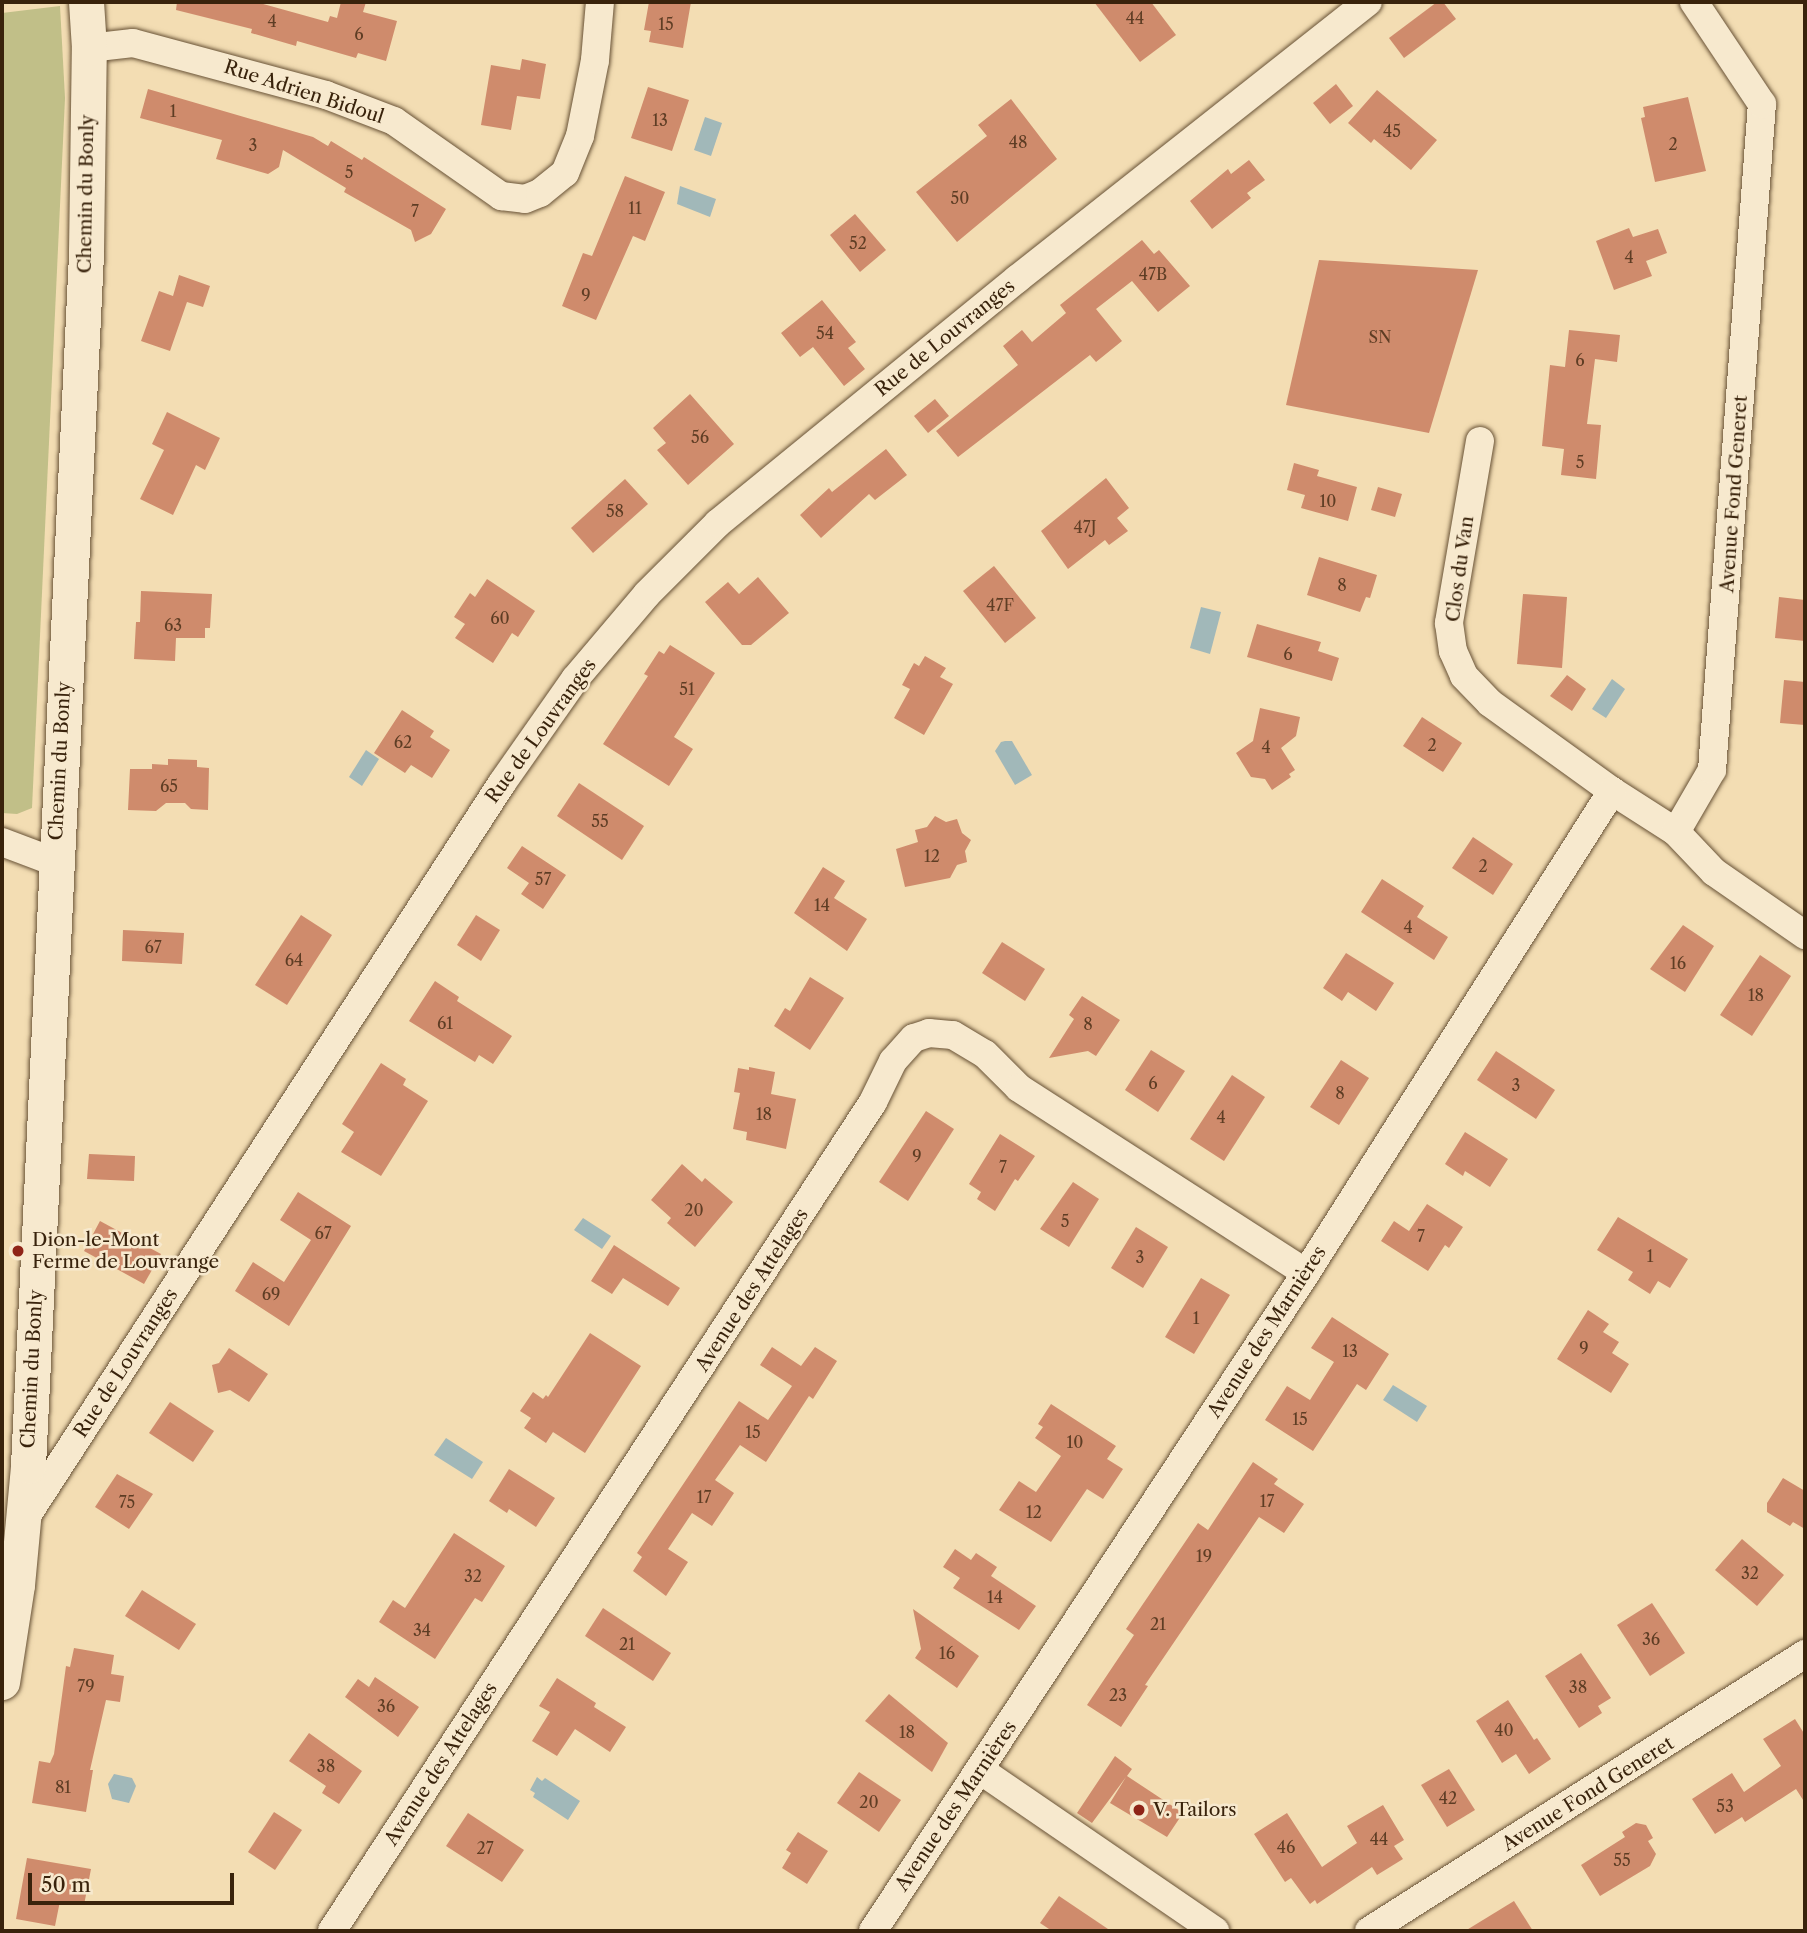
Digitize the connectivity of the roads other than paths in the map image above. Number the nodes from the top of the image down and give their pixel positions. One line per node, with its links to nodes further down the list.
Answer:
1 (86, 2): 5 (street, Chemin du Bonly)
2 (600, 2): 5 (street, Rue Adrien Bidoul)
3 (1368, 2): 13 (street, Rue de Louvranges)
4 (1694, 2): 8 (street, Avenue Fond Generet)
5 (89, 48): 10 (street, Chemin du Bonly)
6 (1480, 441): 7 (street, Clos du Van)
7 (1612, 791): 8 (street); 12 (street, Avenue des Marnières)
8 (1676, 832): 11 (street)
9 (2, 842): 10 (street)
10 (55, 862): 13 (street, Chemin du Bonly)
11 (1805, 935)
12 (1306, 1273): 16 (street, Avenue des Marnières); 17 (street, Avenue des Attelages)
13 (24, 1520): 15 (street, Rue de Louvranges)
14 (1805, 1654): 20 (street, Avenue Fond Generet)
15 (2, 1682)
16 (980, 1770): 18 (street, Avenue des Marnières); 19 (street)
17 (331, 1931)
18 (873, 1931)
19 (1216, 1931)
20 (1369, 1931)

